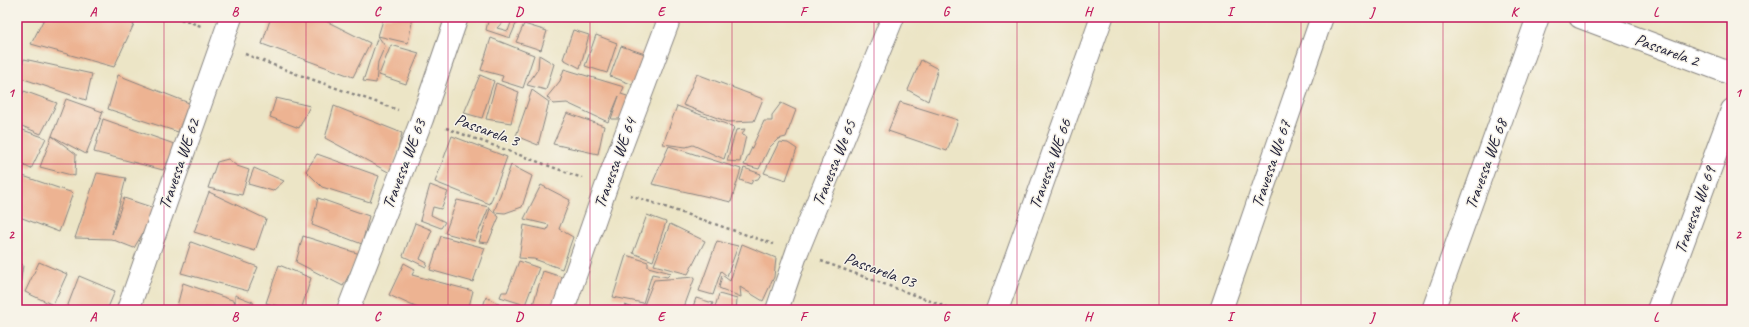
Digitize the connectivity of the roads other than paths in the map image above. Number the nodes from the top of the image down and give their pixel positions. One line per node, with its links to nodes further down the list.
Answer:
1 (457, 17): 12 (street, Travessa WE 63)
2 (670, 17): 13 (street, Travessa WE 64)
3 (893, 17): 14 (street, Travessa We 65)
4 (1102, 17): 15 (street, Travessa WE 66)
5 (1322, 17): 16 (street, Travessa We 67)
6 (1538, 17): 17 (street, Travessa WE 68)
7 (1580, 17): 9 (street, Passarela 2)
8 (228, 26): 11 (street, Travessa WE 62)
9 (1732, 74)
10 (1732, 110): 18 (street, Travessa We 69)
11 (128, 310)
12 (348, 310)
13 (563, 310)
14 (777, 310)
15 (997, 310)
16 (1221, 310)
17 (1433, 310)
18 (1658, 310)

